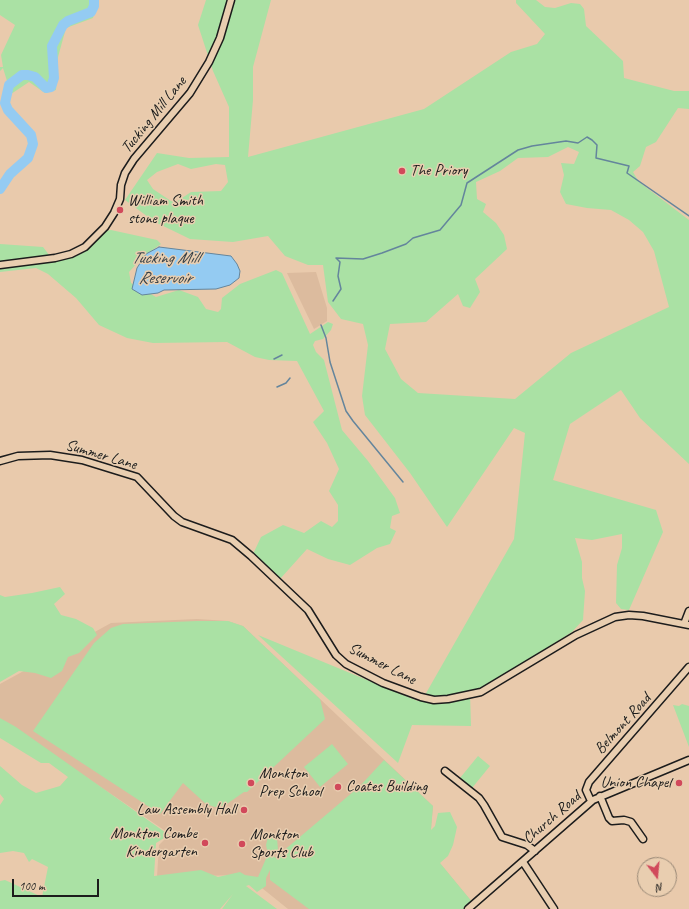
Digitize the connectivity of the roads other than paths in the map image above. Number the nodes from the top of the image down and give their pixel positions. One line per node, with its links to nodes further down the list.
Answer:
1 (231, 0): 2 (street, Tucking Mill Lane)
2 (0, 265)
3 (0, 461): 5 (street, Summer Lane)
4 (689, 611): 5 (street)
5 (687, 624)
6 (689, 667): 10 (street, Belmont Road)
7 (689, 760): 9 (street, Church Road)
8 (444, 771): 12 (street)
9 (600, 796): 10 (street, Church Road); 11 (street)
10 (590, 801): 12 (street, Church Road)
11 (642, 839)
12 (534, 851): 13 (street, Church Road)
13 (523, 862): 14 (street, Church Road); 15 (street)
14 (468, 909)
15 (554, 909)

